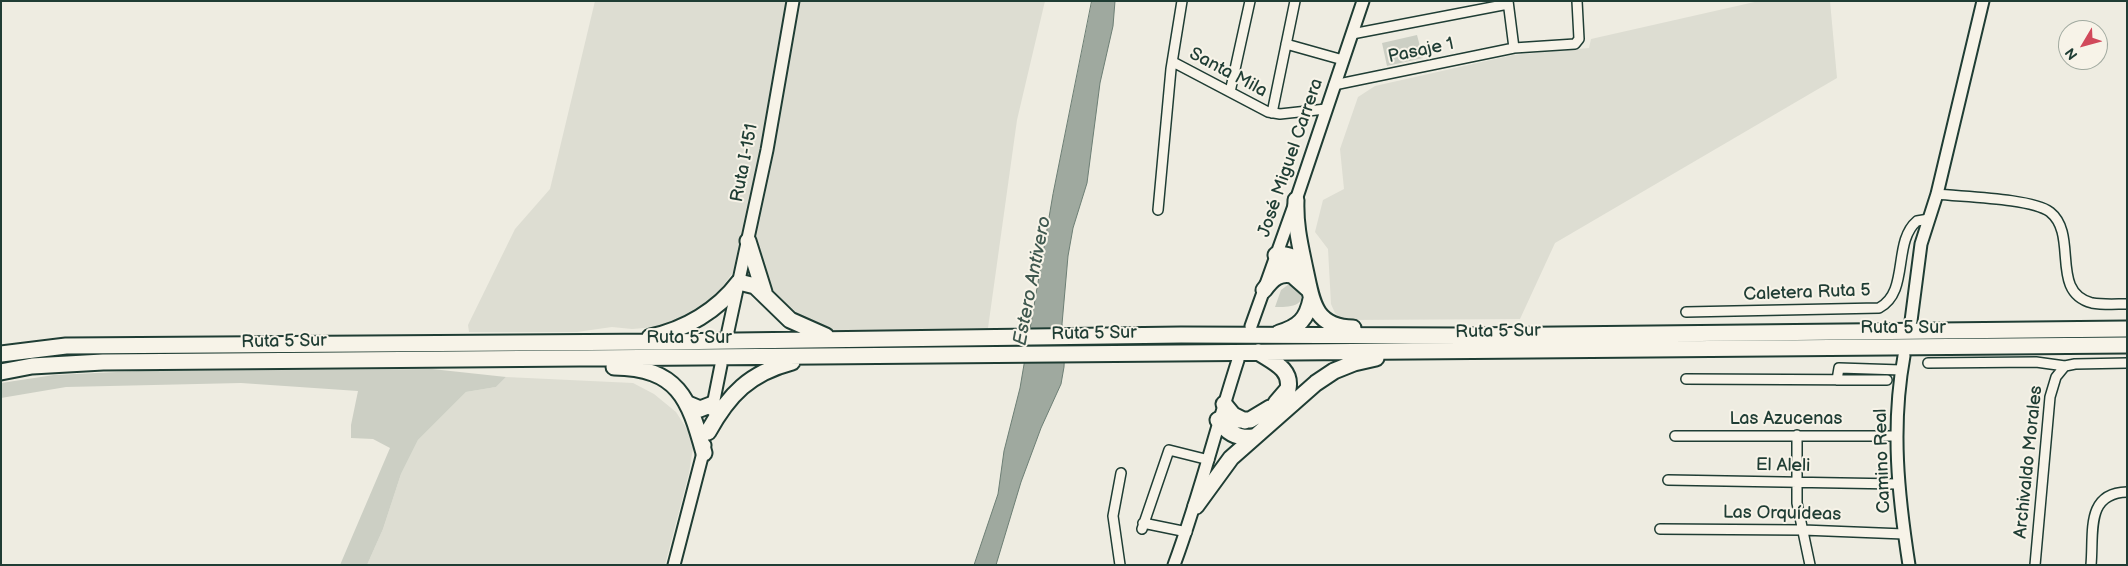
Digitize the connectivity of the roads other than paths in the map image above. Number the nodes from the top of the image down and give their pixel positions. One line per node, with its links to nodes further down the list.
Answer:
1 (793, 1): 22 (street, Ruta I-151)
2 (1182, 1): 13 (street)
3 (1250, 1): 15 (street)
4 (1295, 1): 10 (street)
5 (1363, 1): 9 (street, José Miguel Carrera)
6 (1577, 1): 11 (street, Pasaje 1)
7 (1983, 1): 18 (street)
8 (1508, 3): 9 (street); 11 (street)
9 (1352, 34): 12 (street, José Miguel Carrera)
10 (1286, 44): 12 (street); 17 (street)
11 (1514, 48): 14 (street, Pasaje 1)
12 (1343, 60): 14 (street, José Miguel Carrera)
13 (1173, 62): 15 (street, Santa Mila); 20 (street)
14 (1334, 85): 16 (street, José Miguel Carrera)
15 (1230, 92): 17 (street, Santa Mila)
16 (1326, 109): 17 (street, Santa Mila); 19 (street, José Miguel Carrera)
17 (1272, 113)
18 (1937, 194): 21 (street); 29 (street)
19 (1296, 200): 23 (street, José Miguel Carrera); 24 (highway)
20 (1158, 210)
21 (1929, 219): 30 (street, Caletera Ruta 5); 31 (street)
22 (748, 241): 25 (street, Ruta I-151); 27 (highway)
23 (1276, 256): 24 (highway); 26 (street, José Miguel Carrera)
24 (1300, 273): 26 (highway); 28 (highway)
25 (739, 282): 27 (highway); 34 (street, Ruta I-151); 38 (highway)
26 (1264, 290): 32 (street, José Miguel Carrera)
27 (764, 292): 37 (highway)
28 (1310, 294): 35 (highway); 36 (highway)
29 (2127, 304)
30 (1686, 312)
31 (1911, 321)
32 (1250, 326)
33 (2127, 329): 36 (highway, Ruta 5 Sur)
34 (728, 330)
35 (1272, 336): 36 (highway, Ruta 5 Sur); 37 (highway, Ruta 5 Sur)
36 (1462, 336)
37 (842, 340): 38 (highway, Ruta 5 Sur)
38 (618, 342): 42 (highway, Ruta 5 Sur)
39 (2127, 345): 41 (highway, Ruta 5 Sur)
40 (1257, 352): 41 (highway, Ruta 5 Sur); 43 (highway, Ruta 5 Sur); 60 (highway)
41 (1424, 352): 65 (highway)
42 (1, 354)
43 (830, 355): 45 (highway, Ruta 5 Sur); 61 (highway)
44 (1904, 356): 51 (street, Camino Real)
45 (526, 359): 52 (highway, Ruta 5 Sur); 56 (highway)
46 (1238, 360): 58 (street)
47 (1928, 363): 50 (street)
48 (2127, 363): 50 (street)
49 (721, 365): 57 (street)
50 (2064, 366): 83 (street, Archivaldo Morales)
51 (1902, 370): 54 (street); 64 (street, Camino Real)
52 (1, 372)
53 (1686, 379): 54 (street)
54 (1837, 380): 55 (street)
55 (1888, 380)
56 (688, 404): 57 (highway); 66 (highway)
57 (713, 404): 61 (street)
58 (1224, 404): 59 (street); 60 (highway)
59 (1218, 420): 60 (highway); 65 (highway); 67 (street)
60 (1246, 421)
61 (708, 432): 66 (street)
62 (1797, 435): 63 (street, Las Azucenas); 64 (street, Las Azucenas); 70 (street)
63 (1675, 436)
64 (1897, 436): 71 (street, Camino Real)
65 (1253, 437): 73 (highway)
66 (704, 453): 78 (street)
67 (1208, 460): 73 (street); 76 (street)
68 (1122, 472): 79 (street)
69 (1668, 480): 70 (street, El Aleli)
70 (1796, 482): 71 (street, El Aleli); 75 (street)
71 (1898, 484): 77 (street, Camino Real)
72 (2127, 492): 84 (street)
73 (1196, 506): 76 (street)
74 (1660, 529): 75 (street, Las Orquídeas)
75 (1803, 530): 77 (street, Las Orquídeas); 81 (street)
76 (1187, 532): 80 (street)
77 (1904, 534): 82 (street, Camino Real)
78 (674, 565)
79 (1120, 565)
80 (1174, 565)
81 (1810, 565)
82 (1909, 565)
83 (2035, 565)
84 (2091, 565)

